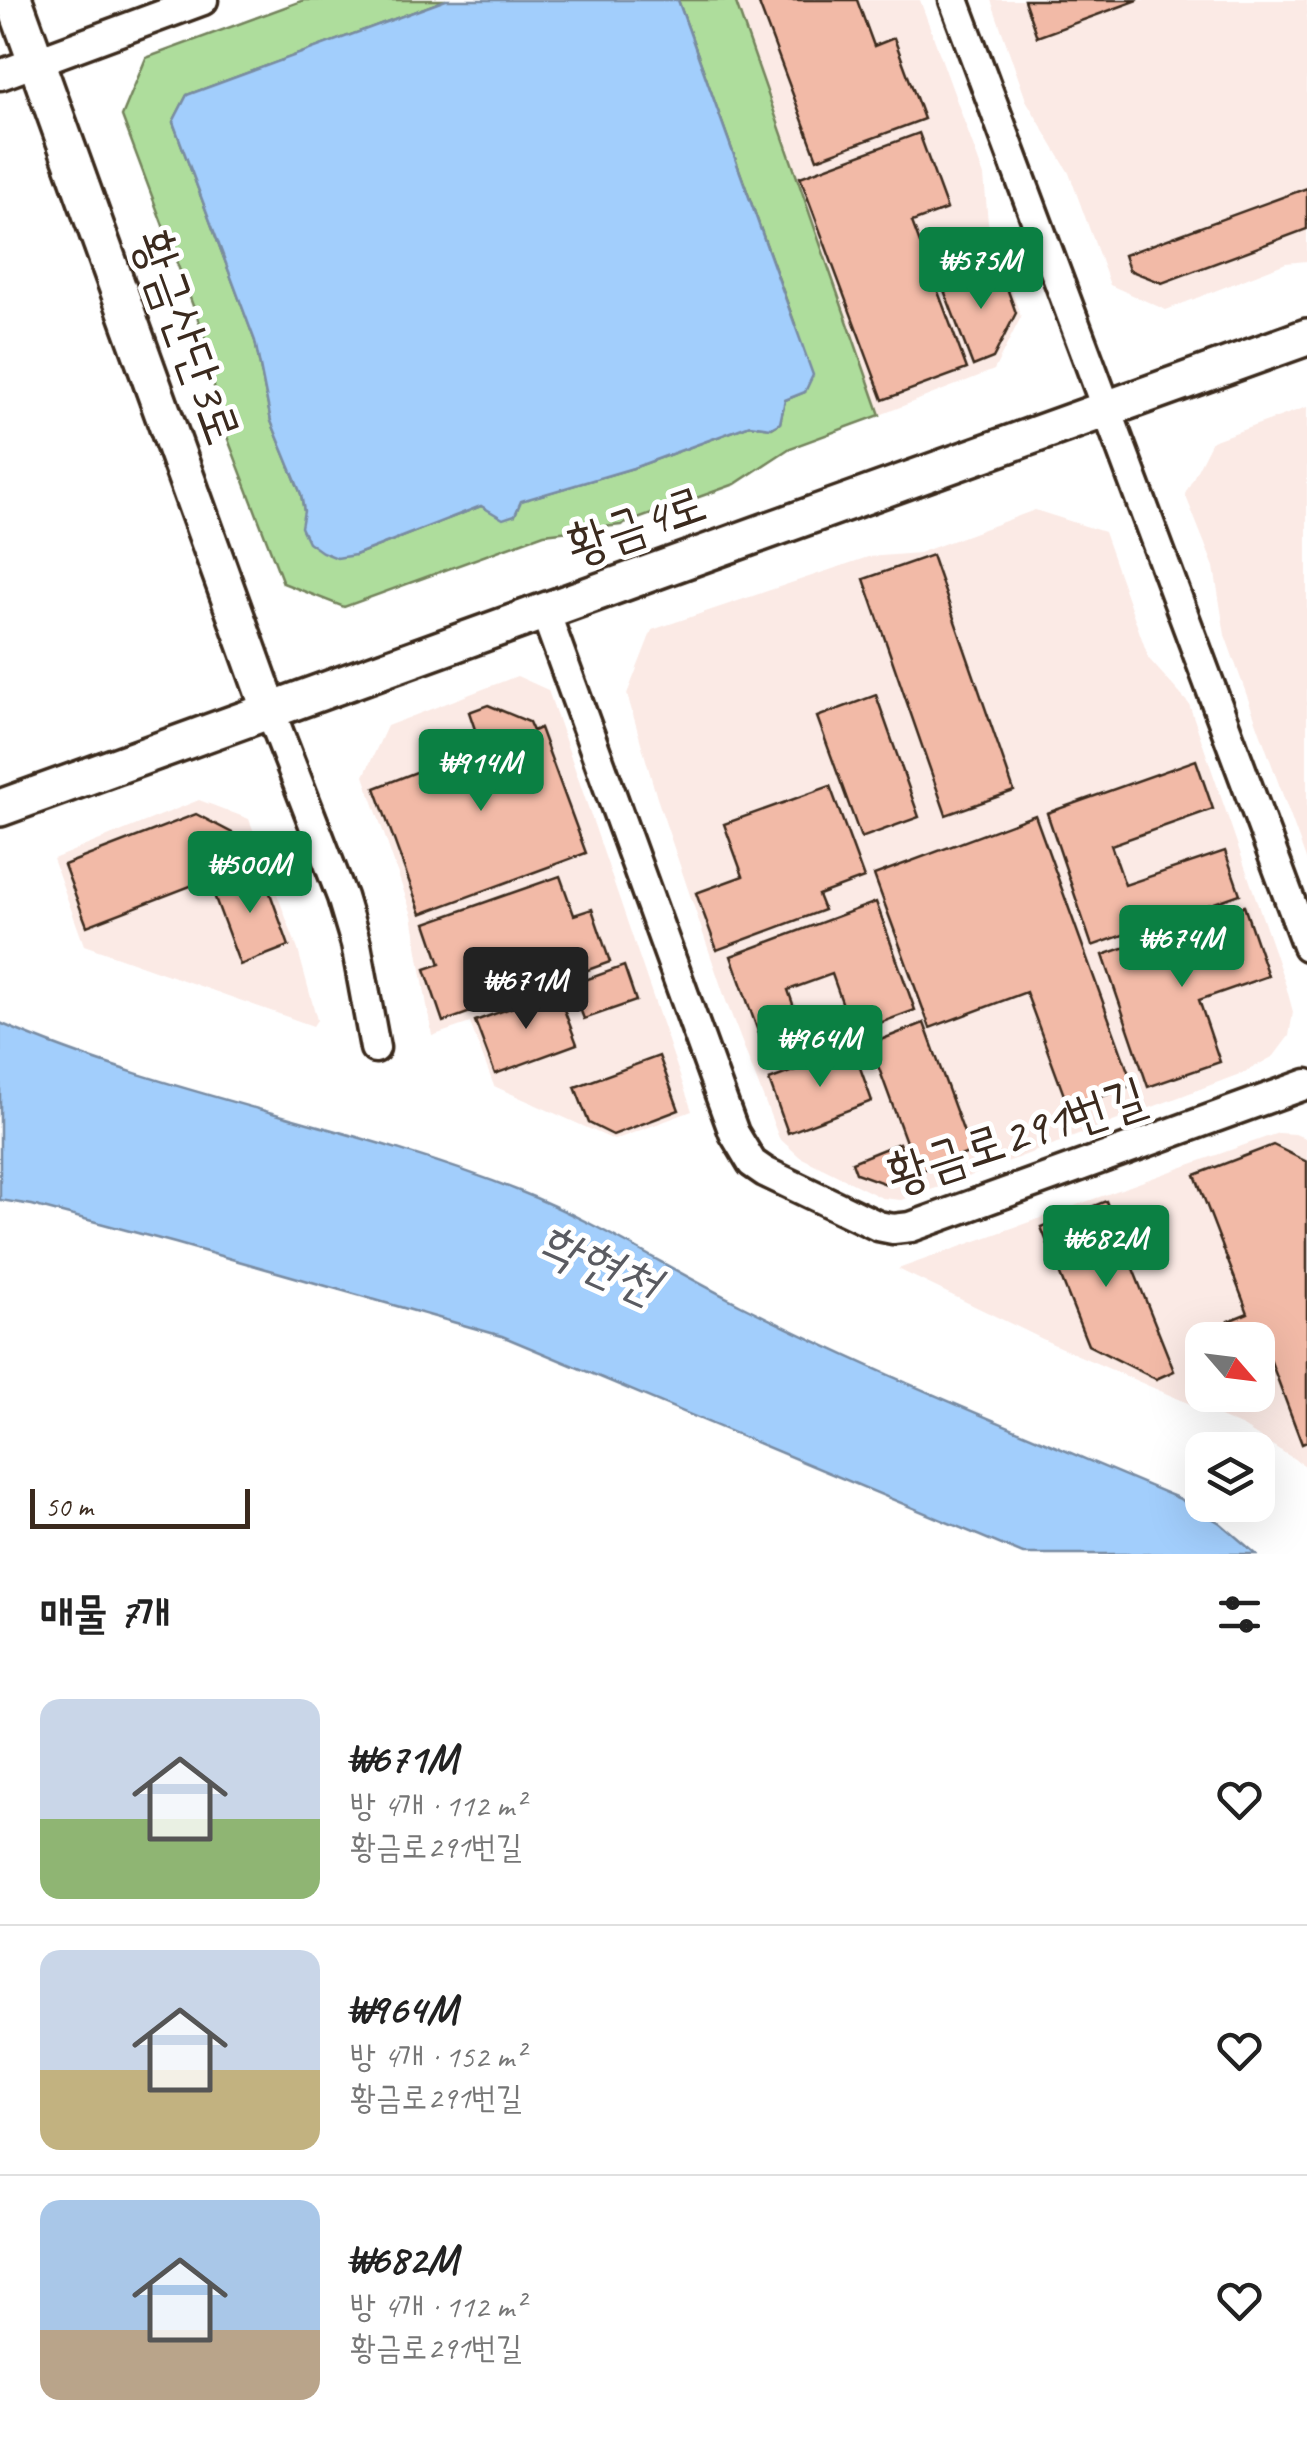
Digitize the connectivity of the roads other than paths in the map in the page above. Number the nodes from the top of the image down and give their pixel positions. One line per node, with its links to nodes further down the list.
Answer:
1 (14, 0): 4 (street, 황금산단3로)
2 (203, 0): 4 (street)
3 (954, 0): 7 (street)
4 (36, 62): 5 (street); 9 (street, 황금산단3로)
5 (0, 75)
6 (1307, 337): 7 (street, 황금4로)
7 (1108, 410): 8 (street, 황금4로); 11 (street)
8 (544, 609): 9 (street, 황금4로); 13 (street, 황금로291번길)
9 (269, 708): 10 (street, 황금4로); 12 (street)
10 (0, 808)
11 (1307, 946)
12 (375, 1048)
13 (1307, 1084)

